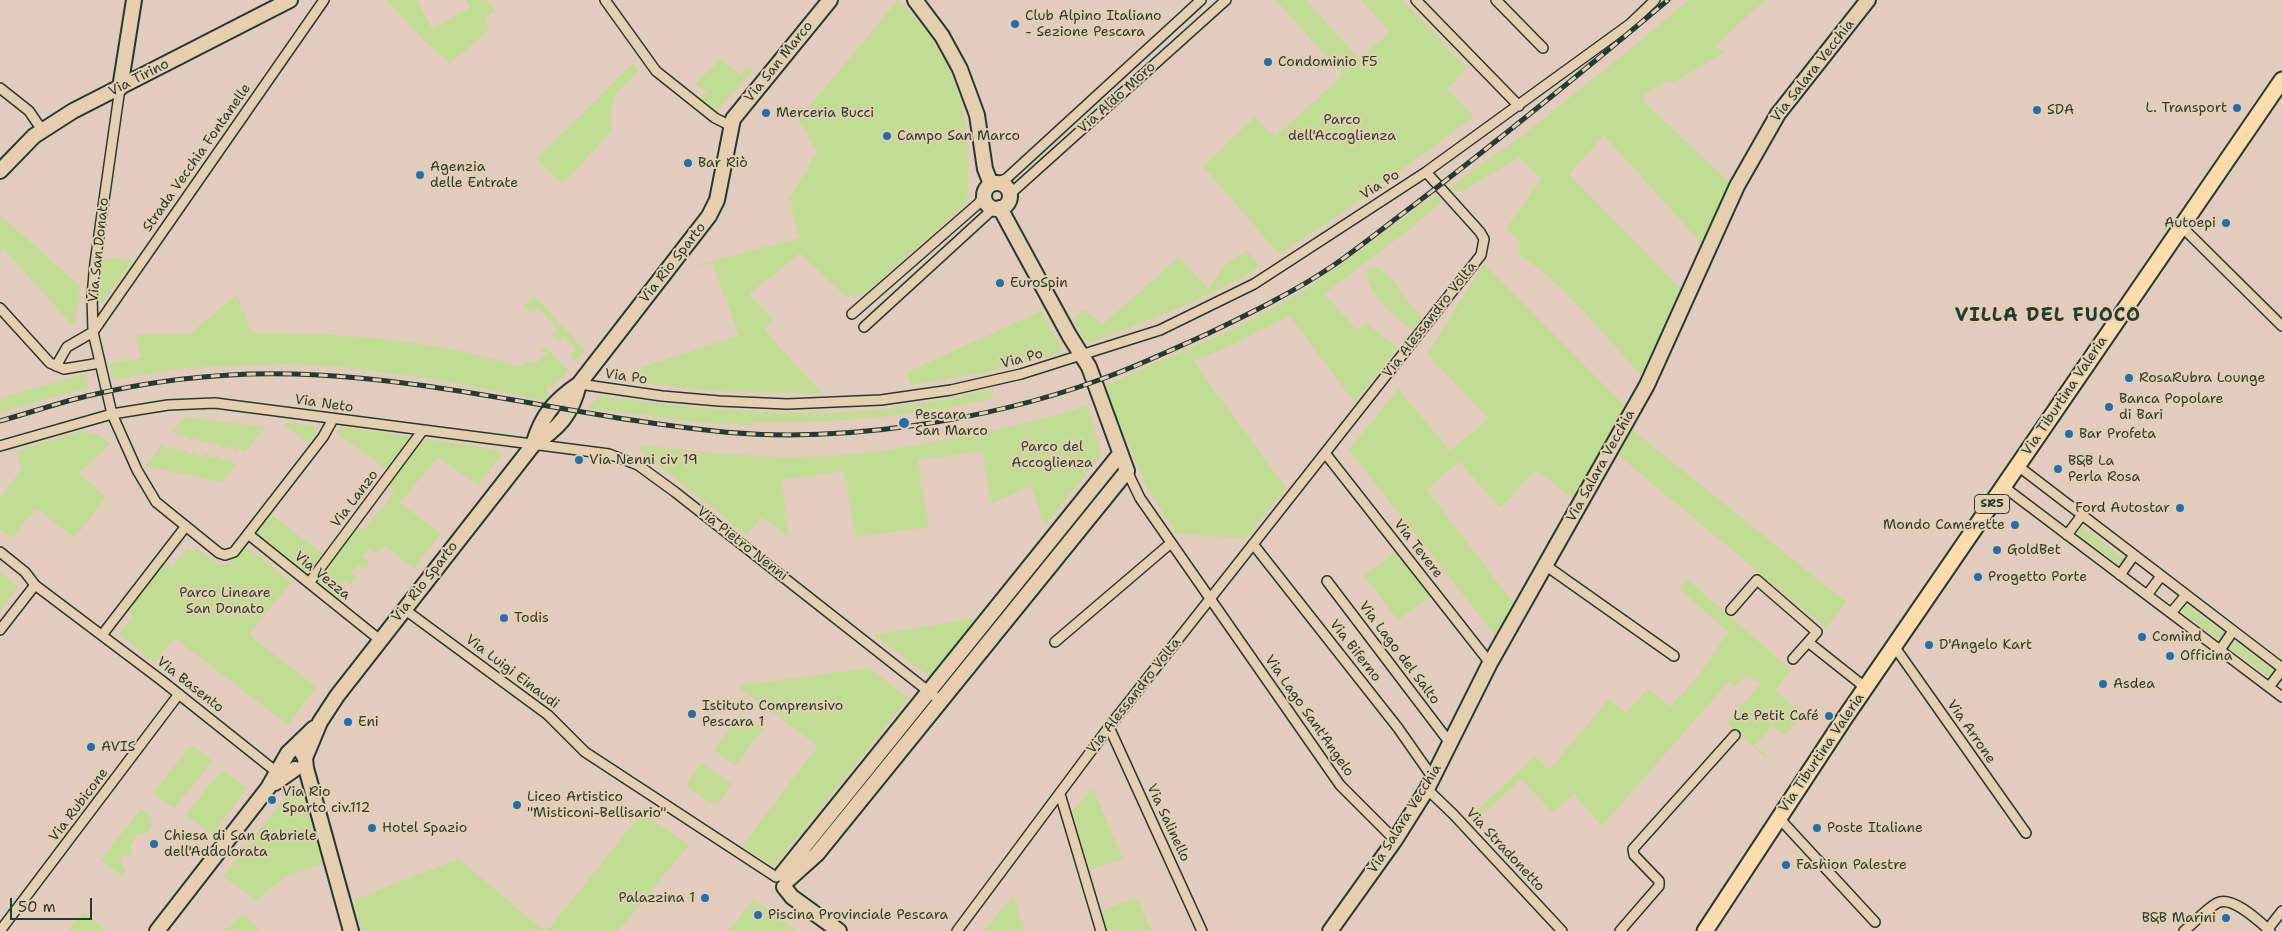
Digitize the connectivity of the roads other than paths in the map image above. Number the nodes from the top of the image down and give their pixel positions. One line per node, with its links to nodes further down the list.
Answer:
1 (134, 0): 16 (street, Via San Donato)
2 (290, 0): 16 (street, Via Tirino)
3 (324, 0): 30 (street, Strada Vecchia Fontanelle)
4 (605, 0): 18 (street)
5 (830, 0): 18 (street, Via San Marco)
6 (915, 0): 22 (street)
7 (1201, 0): 22 (street, Via Aldo Moro)
8 (1226, 0): 23 (street, Via Aldo Moro)
9 (1416, 0): 17 (street)
10 (1496, 0): 13 (street)
11 (1655, 0): 17 (street)
12 (1868, 0): 53 (street, Via Salara Vecchia)
13 (1543, 48)
14 (2282, 80): 25 (main road, Via Tiburtina Valeria / SR5)
15 (0, 88): 19 (street)
16 (120, 88): 19 (street, Via Tirino); 30 (street, Via San Donato)
17 (1519, 106): 21 (street)
18 (731, 126): 34 (street, Via Rio Sparto)
19 (42, 130): 20 (street, Via Tirino)
20 (0, 171)
21 (1426, 172): 31 (street, Via Po); 40 (street, Via Alessandro Volta)
22 (991, 187): 23 (street); 24 (street); 27 (street, Via Aldo Moro)
23 (1009, 195): 24 (street)
24 (997, 208): 29 (street); 31 (street)
25 (2181, 226): 28 (street); 42 (main road, Via Tiburtina Valeria / SR5)
26 (0, 308): 33 (street)
27 (852, 314)
28 (2282, 326)
29 (864, 327)
30 (92, 332): 32 (street, Via San Donato); 33 (street)
31 (1082, 356): 34 (street, Via Po); 41 (street)
32 (100, 363): 33 (street); 35 (street, Via San Donato)
33 (56, 366)
34 (579, 384): 38 (street, Via Rio Sparto)
35 (112, 414): 36 (street, Via Neto); 39 (street); 46 (street)
36 (333, 419): 37 (street, Via Neto); 47 (street)
37 (423, 430): 38 (street, Via Neto); 57 (street, Via Lanzo)
38 (533, 445): 62 (street, Via Rio Sparto); 79 (street, Via Pietro Nenni)
39 (0, 446)
40 (1325, 453): 50 (street, Via Alessandro Volta); 75 (street, Via Tevere)
41 (1120, 454): 43 (street); 79 (street)
42 (2018, 466): 44 (main road, Via Tiburtina Valeria / SR5); 45 (street)
43 (1126, 471): 49 (street); 82 (street)
44 (2004, 487): 48 (street); 71 (main road, Via Tiburtina Valeria / SR5)
45 (2082, 515): 48 (street); 52 (street)
46 (186, 526): 47 (street); 67 (street)
47 (248, 534): 57 (street, Via Vezza)
48 (2067, 535): 54 (street)
49 (1171, 543): 61 (street); 69 (street)
50 (1254, 544): 61 (street, Via Alessandro Volta); 87 (street, Via Biferno)
51 (0, 552): 58 (street, Via Basento)
52 (2134, 555): 54 (street); 55 (street)
53 (1545, 565): 73 (street); 75 (street, Via Salara Vecchia)
54 (2120, 574): 59 (street)
55 (2161, 576): 59 (street); 60 (street)
56 (1327, 581): 85 (street, Via Lago del Salto)
57 (309, 583): 68 (street, Via Vezza)
58 (35, 585): 65 (street); 67 (street, Via Basento)
59 (2147, 595): 64 (street)
60 (2186, 595): 64 (street); 66 (street)
61 (1211, 600): 83 (street, Via Alessandro Volta); 91 (street, Via Lago Sant'Angelo)
62 (404, 609): 68 (street, Via Rio Sparto); 92 (street, Via Luigi Einaudi)
63 (1731, 610): 70 (street)
64 (2171, 613): 72 (street)
65 (0, 630)
66 (2233, 631): 72 (street); 76 (street)
67 (102, 635): 80 (street, Via Basento)
68 (380, 640): 86 (street, Via Rio Sparto)
69 (1055, 642)
70 (1808, 642): 74 (street); 78 (street, Via Tiburtina Valeria)
71 (1894, 646): 78 (main road, Via Tiburtina Valeria / SR5); 90 (street, Via Arrone)
72 (2220, 650): 77 (street)
73 (1674, 656)
74 (1793, 659)
75 (1490, 663): 85 (street, Via Salara Vecchia)
76 (2282, 669): 77 (street)
77 (2269, 687): 81 (street)
78 (1866, 688): 89 (main road, Via Tiburtina Valeria / SR5)
79 (929, 692): 82 (street, Via Pietro Nenni); 92 (street)
80 (179, 694): 86 (street, Via Basento); 96 (street, Via Rubicone)
81 (2282, 696)
82 (942, 702): 92 (street)
83 (1109, 727): 88 (street, Via Alessandro Volta); 102 (street, Via Salinello)
84 (1735, 735): 105 (street)
85 (1450, 743): 87 (street, Via Salara Vecchia)
86 (292, 764): 97 (street); 98 (street)
87 (1430, 784): 91 (street, Via Salara Vecchia); 104 (street, Via Stradonetto)
88 (1060, 794): 100 (street, Via Alessandro Volta); 101 (street)
89 (1779, 818): 94 (street, Via Tiburtina Valeria); 106 (main road, Via Tiburtina Valeria / SR5)
90 (2026, 833)
91 (1395, 840): 103 (street, Via Salara Vecchia)
92 (782, 880): 99 (street)
93 (2282, 911): 95 (street)
94 (1875, 922)
95 (2269, 930): 107 (street)
96 (0, 931)
97 (157, 931)
98 (351, 931)
99 (839, 931)
100 (957, 931)
101 (1100, 931)
102 (1202, 931)
103 (1330, 931)
104 (1562, 931)
105 (1620, 931)
106 (1705, 931)
107 (2184, 931)

